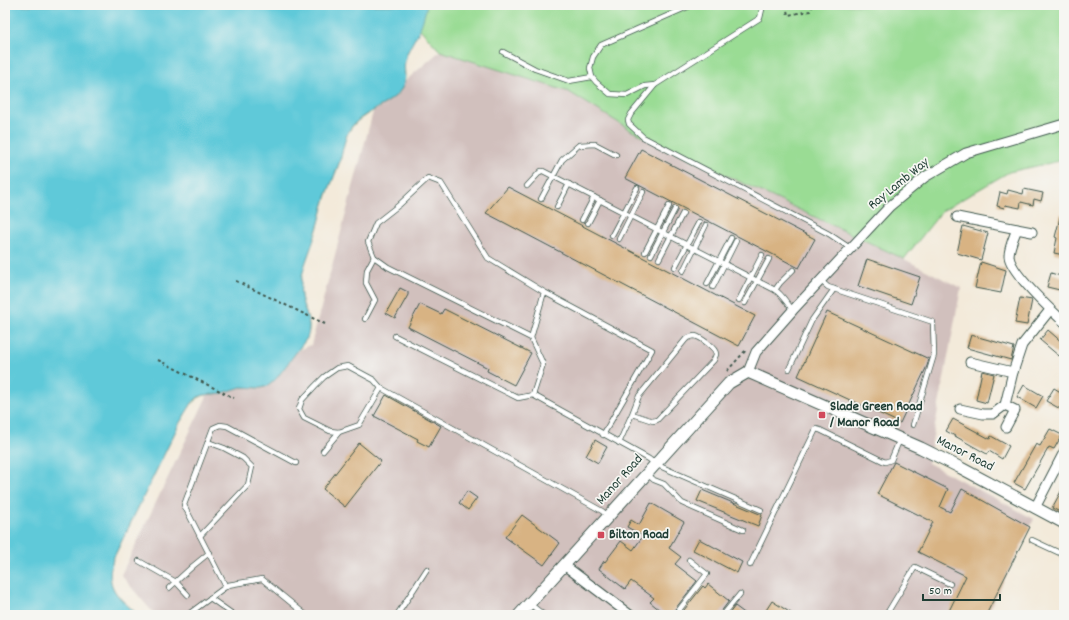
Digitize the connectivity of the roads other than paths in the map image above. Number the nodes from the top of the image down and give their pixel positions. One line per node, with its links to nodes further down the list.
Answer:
1 (692, 5): 4 (lane)
2 (763, 5): 5 (lane)
3 (503, 52): 4 (lane)
4 (592, 77): 5 (lane)
5 (655, 85): 37 (lane)
6 (1064, 124): 37 (street, Ray Lamb Way)
7 (616, 155): 8 (lane)
8 (553, 176): 9 (lane); 10 (lane); 14 (lane)
9 (569, 184): 13 (lane); 17 (lane)
10 (527, 186)
11 (636, 188): 19 (lane)
12 (643, 192): 21 (lane)
13 (594, 197): 15 (lane); 23 (lane)
14 (541, 199)
15 (600, 200): 19 (lane); 25 (lane)
16 (669, 206): 28 (lane)
17 (557, 207)
18 (675, 209): 29 (lane)
19 (624, 213): 21 (lane); 31 (lane)
20 (683, 213): 32 (lane)
21 (631, 216): 28 (lane); 34 (lane)
22 (957, 217): 27 (street)
23 (582, 220)
24 (699, 222): 36 (lane)
25 (588, 223)
26 (706, 225): 38 (lane)
27 (1017, 229): 30 (street); 61 (street)
28 (657, 230): 29 (lane); 39 (lane)
29 (663, 232): 32 (lane); 40 (lane)
30 (1032, 232)
31 (612, 235)
32 (670, 236): 36 (lane); 43 (lane)
33 (731, 238): 45 (lane)
34 (619, 239)
35 (736, 241): 46 (lane)
36 (687, 245): 38 (lane); 47 (lane)
37 (850, 248): 51 (street)
38 (694, 249): 45 (lane); 49 (lane)
39 (645, 252)
40 (651, 255)
41 (762, 255): 50 (lane)
42 (374, 257): 57 (lane); 62 (lane); 65 (lane)
43 (659, 259)
44 (769, 259): 52 (lane)
45 (719, 262): 46 (lane); 53 (lane)
46 (725, 264): 50 (lane); 54 (lane)
47 (675, 267)
48 (793, 270): 56 (lane)
49 (682, 271)
50 (750, 278): 52 (lane); 58 (lane)
51 (820, 280): 55 (lane); 60 (street)
52 (757, 281): 56 (lane); 59 (lane)
53 (708, 284)
54 (713, 287)
55 (834, 289): 67 (lane); 75 (lane)
56 (774, 290): 60 (lane)
57 (544, 292): 65 (lane); 78 (lane)
58 (739, 300)
59 (745, 303)
60 (793, 310): 68 (street)
61 (1050, 310): 63 (street); 69 (street)
62 (365, 319)
63 (1064, 322)
64 (396, 336): 71 (lane)
65 (531, 338): 71 (lane)
66 (970, 362): 69 (street)
67 (789, 369)
68 (748, 372): 79 (street, Manor Road); 85 (street, Manor Road)
69 (1012, 372): 72 (street)
70 (381, 388): 77 (lane); 77 (lane); 89 (lane)
71 (533, 395): 78 (lane)
72 (1005, 405): 73 (street); 76 (street)
73 (960, 409)
74 (632, 414): 74 (lane); 81 (lane)
75 (913, 424)
76 (1006, 427)
77 (339, 432): 82 (lane)
78 (603, 435): 81 (lane)
79 (900, 439): 87 (street, Manor Road); 98 (lane)
80 (208, 442): 84 (lane); 92 (lane); 92 (lane)
81 (618, 443): 85 (lane)
82 (323, 450)
83 (1064, 452): 87 (street)
84 (296, 463)
85 (655, 464): 86 (street, Manor Road); 88 (lane)
86 (647, 474): 89 (street, Manor Road); 91 (lane)
87 (1035, 508): 90 (street, Manor Road)
88 (761, 510)
89 (608, 516): 99 (street, Manor Road)
90 (1064, 523)
91 (743, 530)
92 (200, 536): 94 (lane)
93 (1032, 540): 95 (lane)
94 (209, 553): 101 (lane); 103 (lane)
95 (1064, 555)
96 (689, 560): 116 (lane)
97 (139, 561): 101 (lane)
98 (750, 565)
99 (564, 566): 108 (street, Manor Road); 115 (street)
100 (427, 569): 112 (lane)
101 (176, 582): 104 (lane); 106 (lane)
102 (950, 584): 118 (lane)
103 (226, 587): 107 (lane); 111 (lane)
104 (169, 588)
105 (740, 594): 117 (lane)
106 (188, 595)
107 (210, 598): 109 (lane); 110 (lane)
108 (530, 604): 113 (street, Manor Road); 114 (lane)
109 (190, 615)
110 (234, 615)
111 (306, 615)
112 (397, 615)
113 (519, 615)
114 (544, 615)
115 (630, 615)
116 (675, 615)
117 (723, 615)
118 (886, 615)

